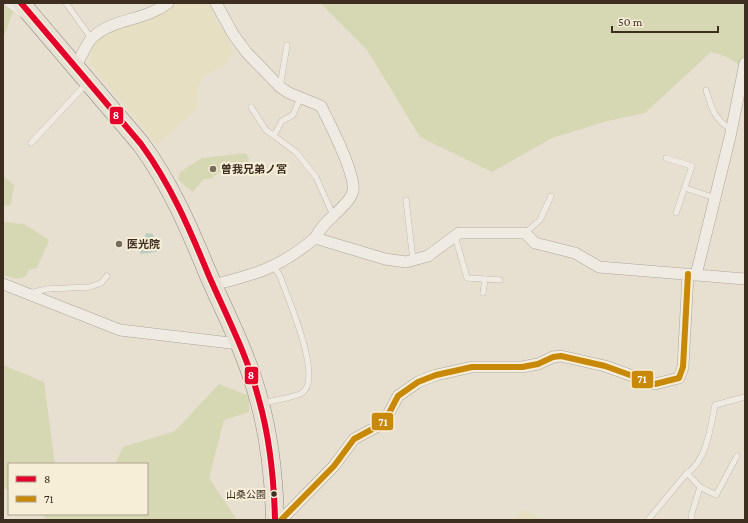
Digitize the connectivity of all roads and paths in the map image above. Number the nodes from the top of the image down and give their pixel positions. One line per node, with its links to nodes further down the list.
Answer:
1 (7, 3): 5 (lane)
2 (66, 3): 6 (lane)
3 (168, 3): 6 (street)
4 (216, 3): 11 (street)
5 (26, 9): 9 (main road)
6 (91, 38): 9 (street)
7 (287, 45): 11 (lane)
8 (745, 63): 15 (street)
9 (74, 67): 10 (main road)
10 (87, 82): 17 (lane); 36 (main road)
11 (280, 87): 13 (street)
12 (706, 90): 15 (lane)
13 (300, 98): 16 (lane); 24 (street)
14 (251, 107): 16 (lane)
15 (732, 130): 21 (street)
16 (274, 135): 24 (lane)
17 (31, 143)
18 (666, 158): 19 (lane)
19 (685, 188): 21 (lane); 23 (lane)
20 (551, 196): 25 (lane)
21 (715, 198): 30 (street)
22 (406, 200): 28 (lane)
23 (676, 213)
24 (333, 215): 27 (street)
25 (525, 233): 26 (street); 30 (street)
26 (455, 236): 28 (street); 32 (lane)
27 (315, 238): 28 (street); 29 (street)
28 (413, 260)
29 (274, 267): 36 (street); 41 (lane)
30 (692, 274): 33 (street); 46 (street)
31 (107, 276): 37 (lane)
32 (485, 279): 34 (lane); 38 (lane)
33 (745, 279)
34 (500, 280)
35 (3, 284): 37 (street)
36 (213, 285): 39 (main road)
37 (29, 293): 39 (street)
38 (483, 293)
39 (239, 344): 41 (main road)
40 (745, 397): 43 (lane)
41 (260, 404): 45 (main road)
42 (737, 456): 44 (lane)
43 (687, 474): 44 (lane); 47 (lane)
44 (700, 487): 48 (lane)
45 (275, 520)
46 (281, 520)
47 (648, 520)
48 (691, 520)

